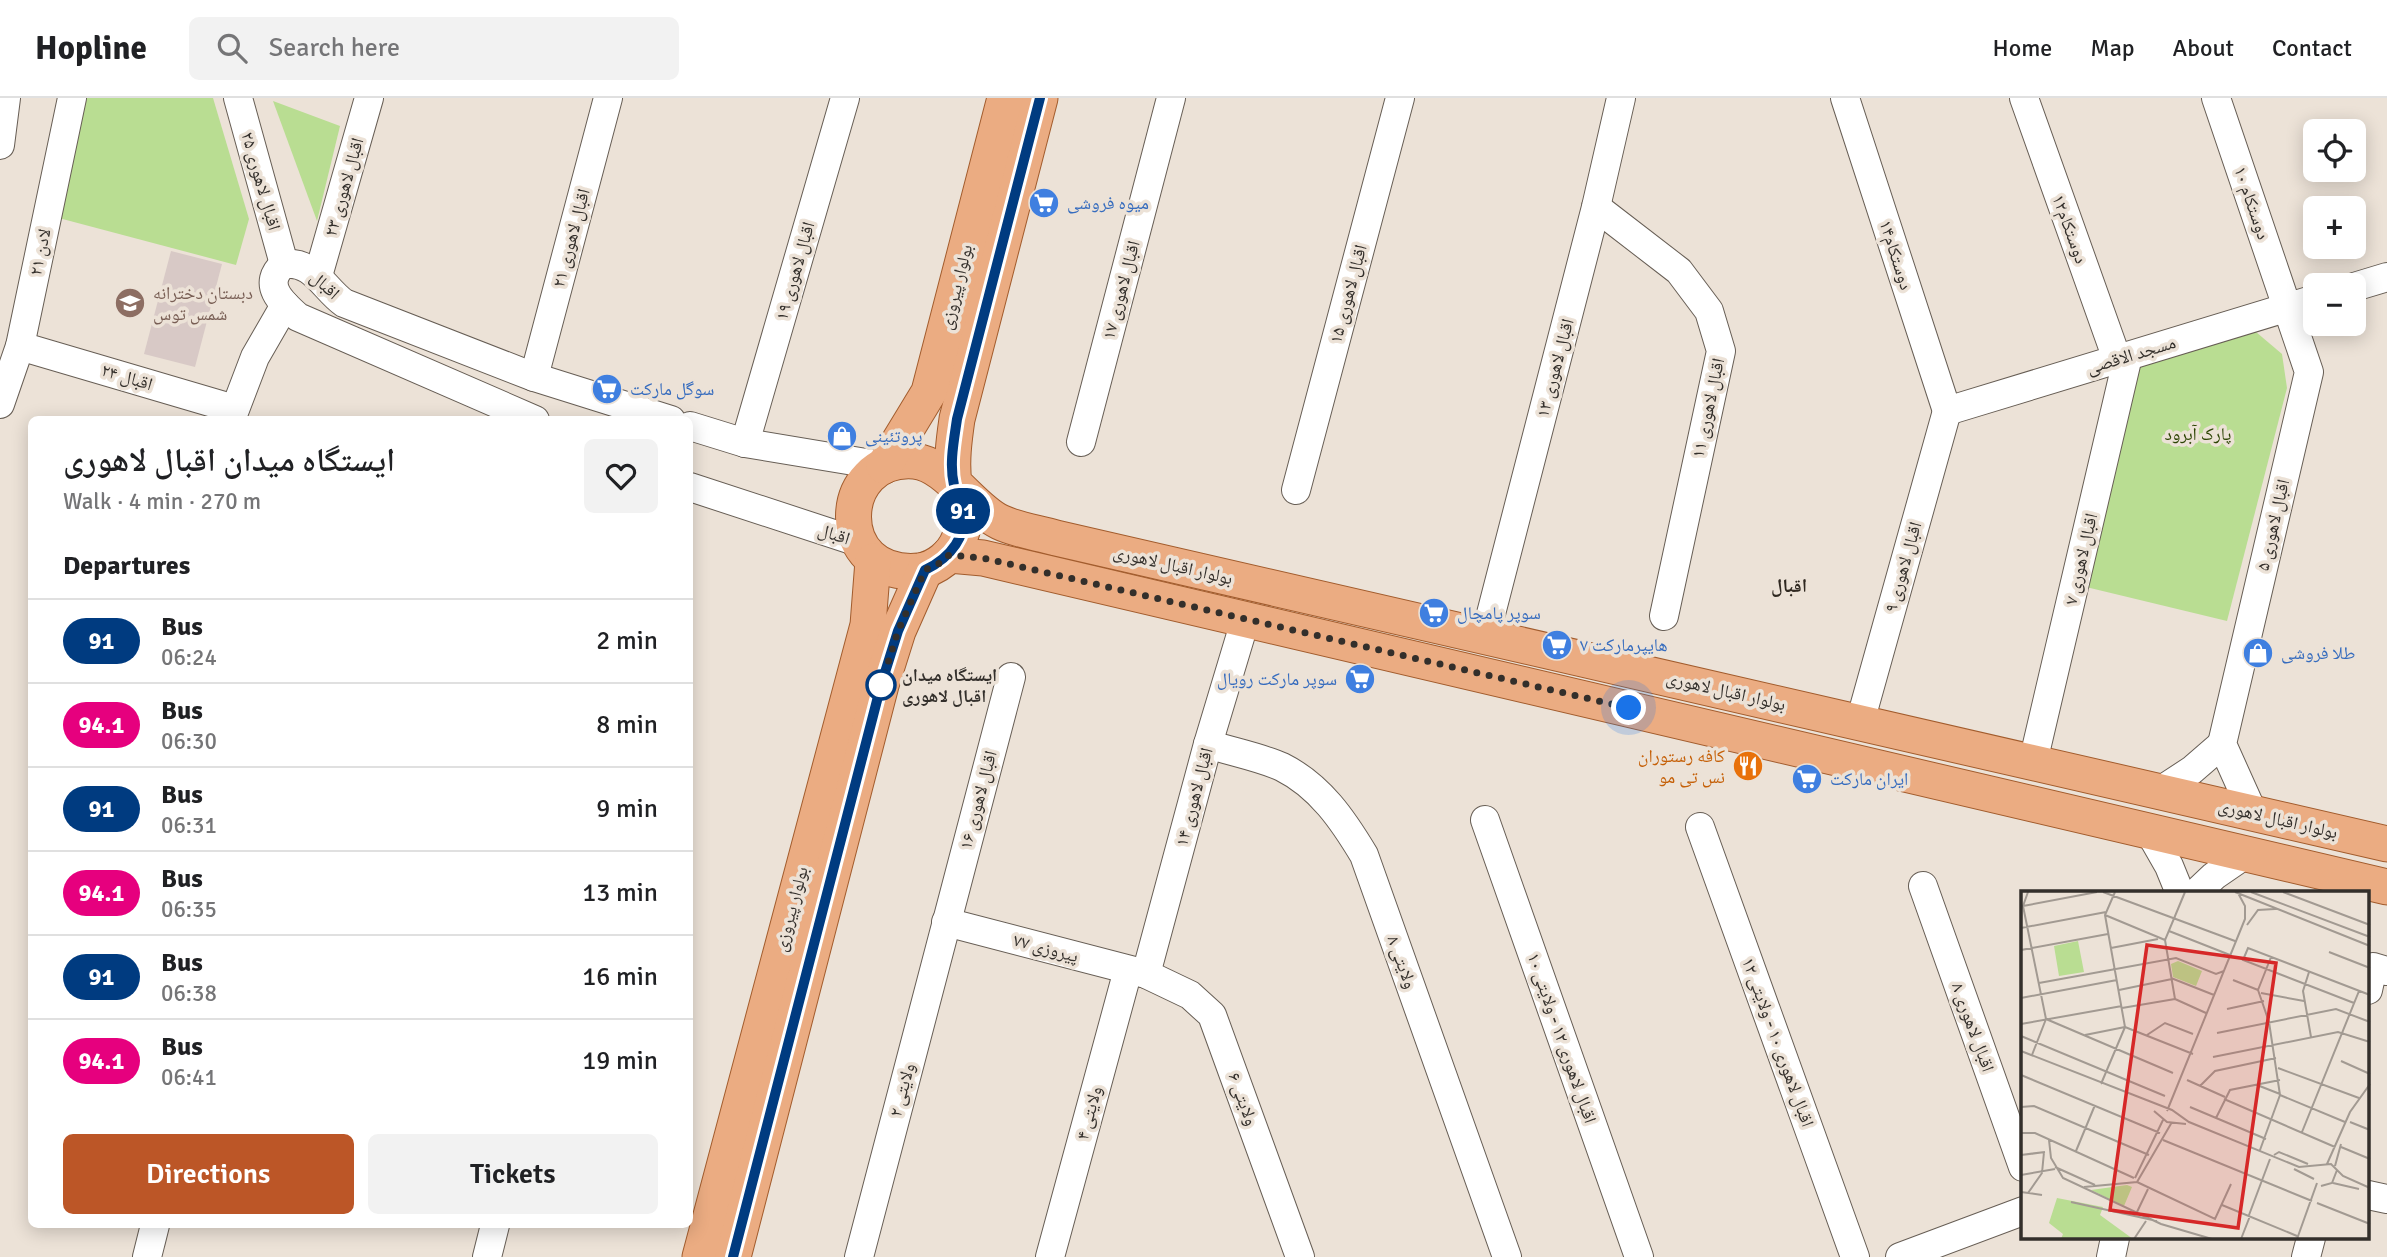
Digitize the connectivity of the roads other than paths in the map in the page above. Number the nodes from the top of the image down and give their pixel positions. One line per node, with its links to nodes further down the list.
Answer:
1 (6, 98): 15 (street)
2 (72, 98): 24 (street, لادن ۲۱)
3 (238, 98): 17 (street, اقبال لاهوری ۲۵)
4 (369, 98): 18 (street, اقبال لاهوری ۲۳)
5 (608, 98): 26 (street, اقبال لاهوری ۲۱)
6 (845, 98): 34 (street, اقبال لاهوری ۱۹)
7 (1005, 98): 35 (main road, بولوار پیروزی)
8 (1040, 98): 36 (main road, بولوار پیروزی)
9 (1171, 98): 33 (street, اقبال لاهوری ۱۷)
10 (1400, 98): 38 (street, اقبال لاهوری ۱۵)
11 (1621, 98): 16 (street, اقبال لاهوری ۱۳)
12 (1845, 98): 28 (street, دوستکام۱۴)
13 (2024, 98): 25 (street, دوستکام۱۲)
14 (2216, 98): 23 (street, دوستکام ۱۰)
15 (0, 145)
16 (1596, 207): 41 (street, اقبال لاهوری ۱۱); 43 (street, اقبال لاهوری ۱۳)
17 (284, 264): 18 (street, اقبال); 22 (street)
18 (318, 276): 26 (street, اقبال)
19 (2387, 277): 20 (street)
20 (2366, 283)
21 (2303, 302): 23 (street, مسجد الاقصی)
22 (285, 305): 29 (street); 30 (street, اقبال)
23 (2287, 307): 25 (street, مسجد الاقصی); 49 (street, اقبال لاهوری ۵)
24 (20, 346): 27 (street, لادن ۲۱); 29 (street, اقبال ۲۴)
25 (2122, 358): 28 (street, مسجد الاقصی); 50 (street, اقبال لاهوری ۷)
26 (534, 377): 31 (street, اقبال)
27 (0, 404)
28 (1947, 411): 47 (street, اقبال لاهوری ۹)
29 (232, 414)
30 (526, 416)
31 (657, 416)
32 (693, 427): 34 (street)
33 (1081, 442)
34 (745, 443): 35 (street)
35 (884, 466): 36 (main road); 39 (main road)
36 (954, 485): 40 (main road); 43 (main road, بولوار اقبال لاهوری)
37 (693, 488): 39 (street, اقبال)
38 (1296, 490)
39 (866, 551): 40 (main road); 72 (main road, بولوار پیروزی)
40 (937, 563): 42 (main road, بولوار اقبال لاهوری); 73 (main road, بولوار پیروزی)
41 (1664, 616)
42 (1245, 621): 46 (main road, بولوار اقبال لاهوری); 48 (street, اقبال لاهوری ۱۴)
43 (1485, 637): 44 (main road, بولوار اقبال لاهوری)
44 (1637, 670): 46 (main road); 47 (main road, بولوار اقبال لاهوری)
45 (1011, 677): 62 (street, اقبال لاهوری ۱۶)
46 (1629, 708): 55 (main road, بولوار اقبال لاهوری)
47 (1860, 722): 50 (main road, بولوار اقبال لاهوری)
48 (1208, 744): 63 (street, اقبال لاهوری ۱۴); 76 (street, ولایتی ۸)
49 (2222, 744): 51 (street); 52 (street)
50 (2033, 762): 51 (main road, بولوار اقبال لاهوری)
51 (2160, 791): 52 (main road, بولوار اقبال لاهوری)
52 (2253, 813): 56 (main road, بولوار اقبال لاهوری)
53 (1485, 820): 77 (street, اقبال لاهوری ۱۲ - ولایتی ۱۰)
54 (1700, 827): 78 (street, اقبال لاهوری ۱۰ - ولایتی ۱۲)
55 (2149, 831): 57 (main road, بولوار اقبال لاهوری); 60 (street)
56 (2387, 844)
57 (2246, 854): 59 (main road, بولوار اقبال لاهوری); 61 (street)
58 (1923, 886): 64 (street, اقبال لاهوری ۸)
59 (2387, 887)
60 (2179, 891)
61 (2198, 891)
62 (946, 922): 63 (street, پیروزی ۷۷); 74 (street, ولایتی ۲)
63 (1137, 972): 69 (street, ولایتی ۶); 75 (street, ولایتی ۴)
64 (2021, 1161)
65 (2021, 1212): 79 (street)
66 (154, 1228): 70 (street)
67 (494, 1228): 71 (street)
68 (2310, 1240): 80 (street)
69 (1294, 1251)
70 (147, 1257)
71 (486, 1257)
72 (700, 1257)
73 (733, 1257)
74 (859, 1257)
75 (1050, 1257)
76 (1507, 1257)
77 (1639, 1257)
78 (1855, 1257)
79 (1900, 1257)
80 (2306, 1257)

